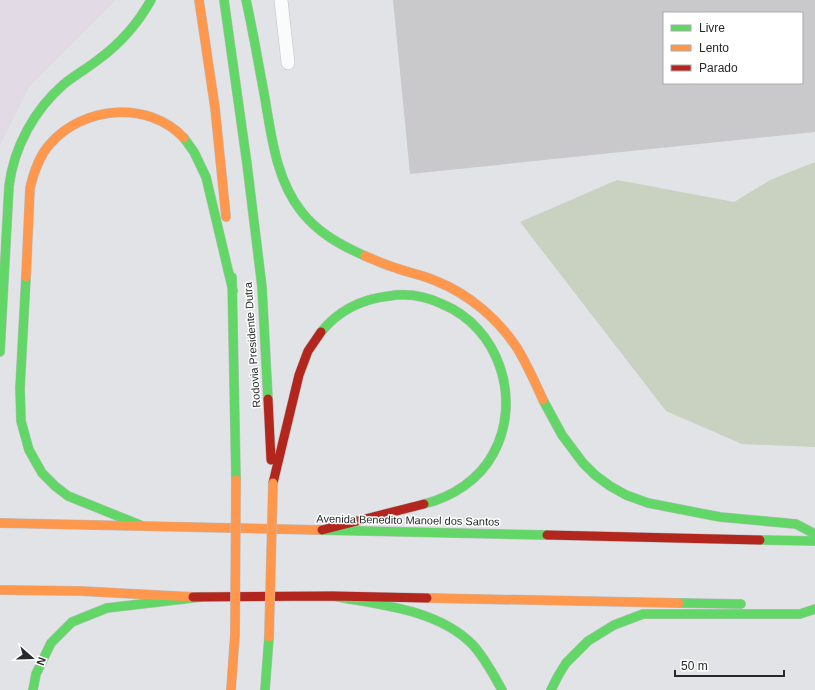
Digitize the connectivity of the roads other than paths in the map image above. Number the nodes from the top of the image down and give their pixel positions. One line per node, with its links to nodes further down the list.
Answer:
1 (151, 0): 8 (main road)
2 (199, 0): 7 (main road, Rodovia Presidente Dutra)
3 (224, 0): 9 (main road, Rodovia Presidente Dutra)
4 (246, 0): 13 (main road)
5 (281, 0): 6 (street)
6 (288, 63)
7 (233, 291): 11 (main road); 23 (main road, Rodovia Presidente Dutra, bridge)
8 (0, 352)
9 (273, 483): 12 (main road); 24 (main road, Rodovia Presidente Dutra, bridge)
10 (0, 523): 11 (main road, Avenida Benedito Manoel dos Santos)
11 (140, 525): 12 (main road, Avenida Benedito Manoel dos Santos)
12 (322, 530): 14 (main road, Avenida Benedito Manoel dos Santos)
13 (815, 534)
14 (815, 541)
15 (0, 590): 17 (main road)
16 (333, 596): 17 (main road); 18 (main road); 25 (main road)
17 (201, 597): 22 (main road)
18 (752, 604)
19 (799, 605): 20 (main road)
20 (815, 605)
21 (815, 609): 26 (main road)
22 (33, 690)
23 (231, 690)
24 (265, 690)
25 (502, 690)
26 (550, 690)

